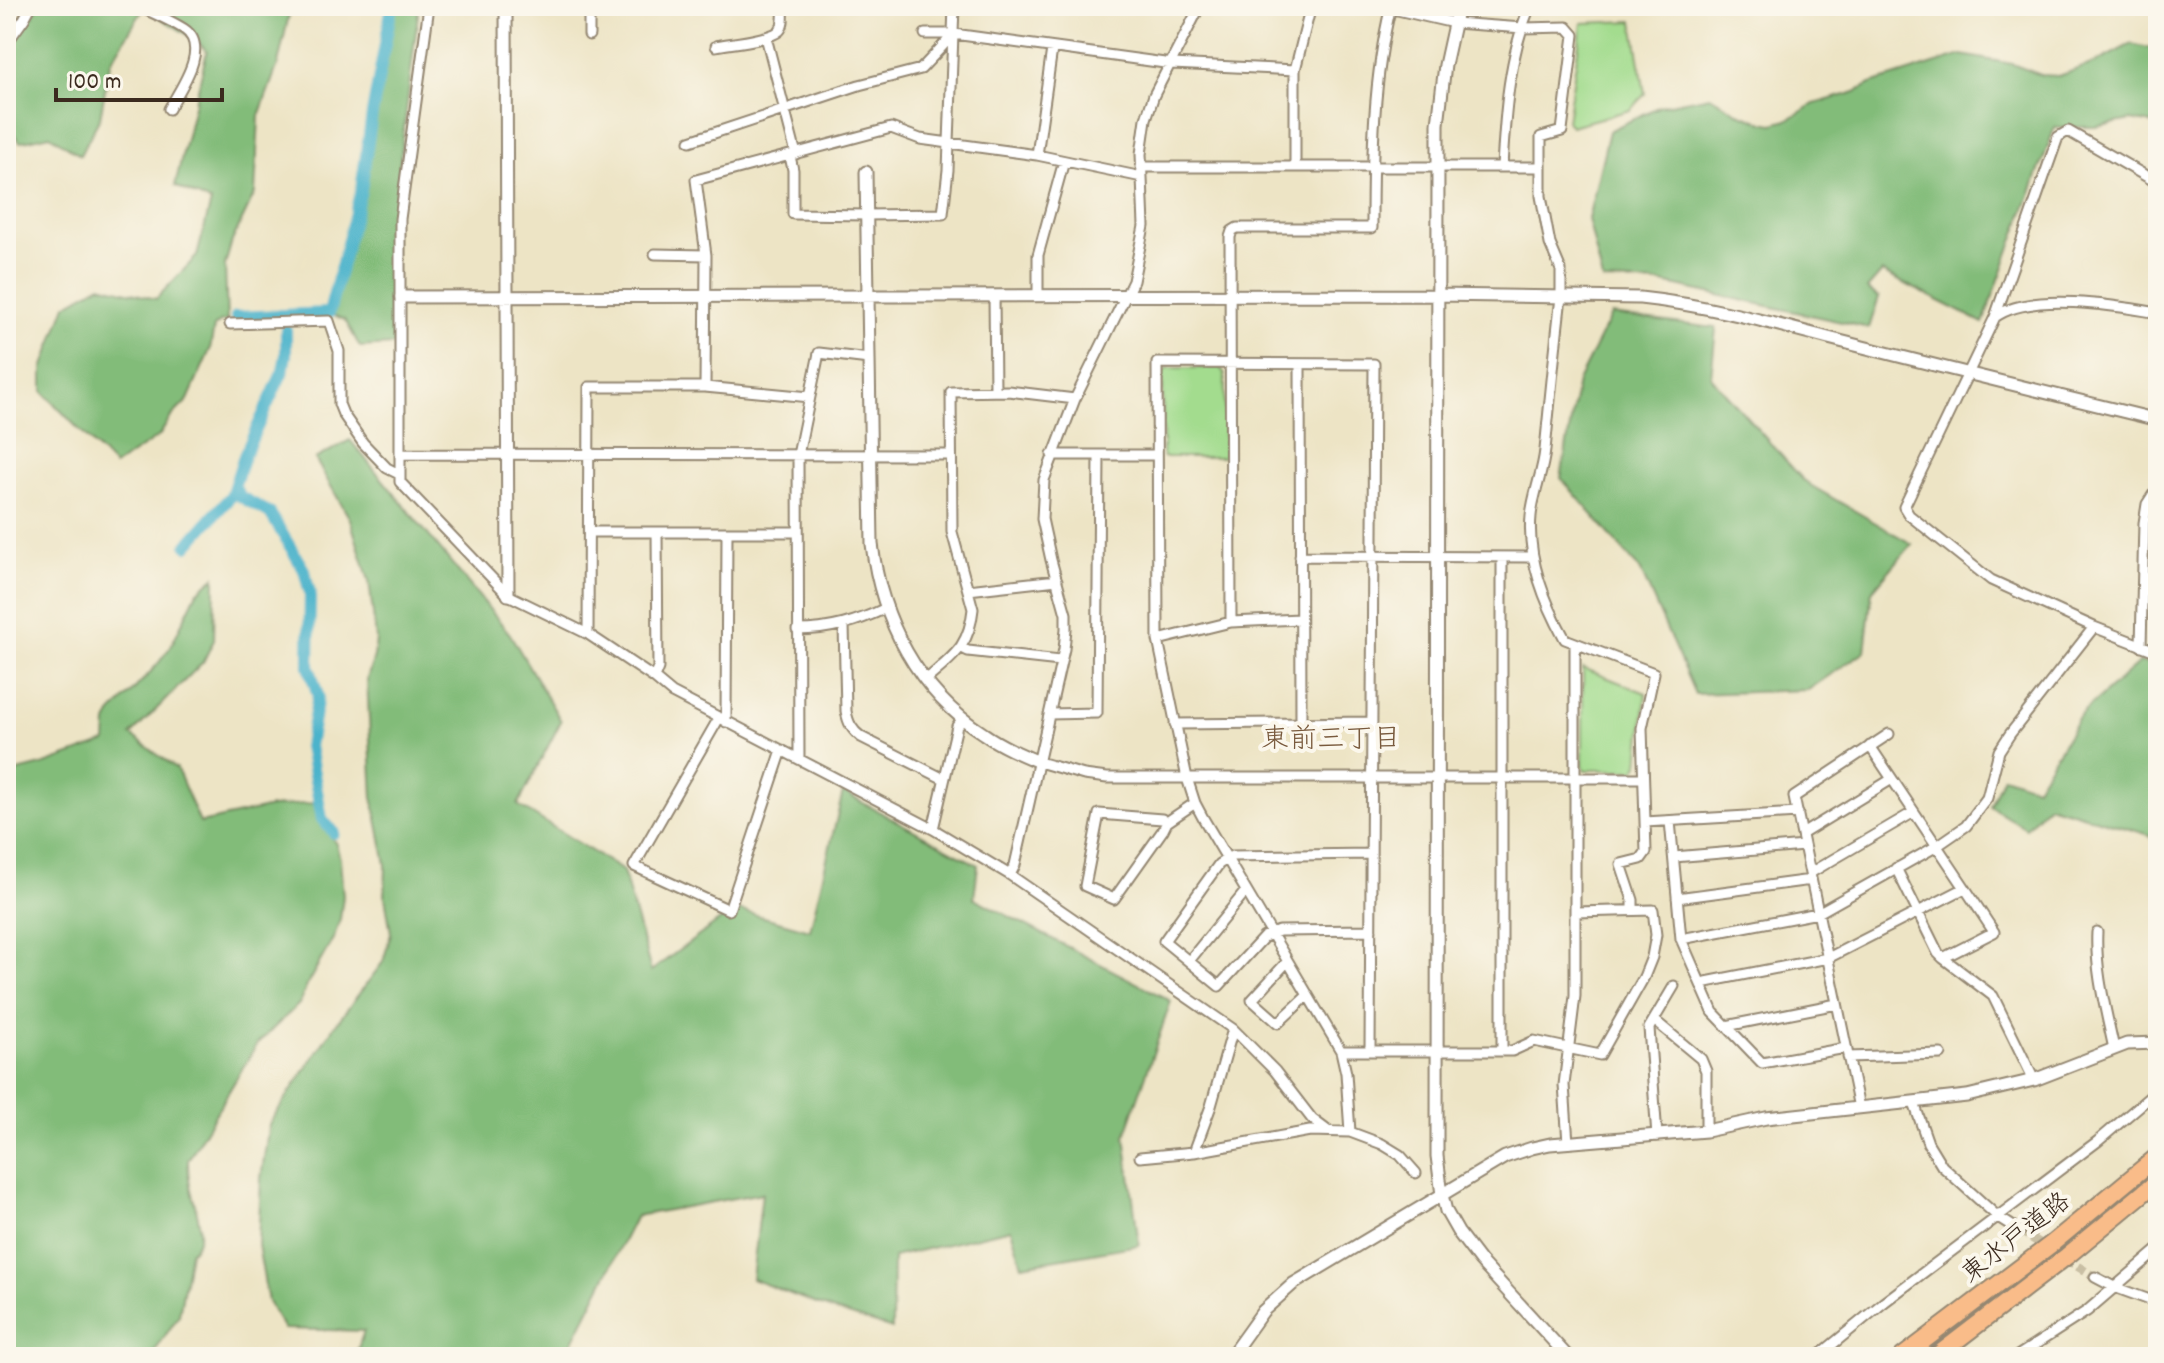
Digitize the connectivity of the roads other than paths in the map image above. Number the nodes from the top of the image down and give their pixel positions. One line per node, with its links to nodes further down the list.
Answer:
1 (31, 6): 19 (street)
2 (138, 6): 24 (street)
3 (429, 6): 50 (street)
4 (506, 6): 45 (street)
5 (589, 6): 17 (street)
6 (783, 6): 18 (street)
7 (954, 6): 16 (street)
8 (1200, 6): 22 (street)
9 (1311, 6): 23 (street)
10 (1458, 6): 13 (street)
11 (1530, 6): 14 (street)
12 (1387, 7): 13 (street); 32 (street)
13 (1454, 23): 14 (street); 33 (street)
14 (1523, 28): 34 (street); 35 (street)
15 (925, 34): 16 (street)
16 (954, 34): 21 (street); 25 (street); 27 (street)
17 (589, 35)
18 (766, 37): 20 (street); 25 (street)
19 (6, 44)
20 (716, 46)
21 (1052, 49): 22 (street); 29 (street)
22 (1172, 64): 23 (street); 37 (street)
23 (1295, 70): 31 (street)
24 (169, 109)
25 (785, 111): 26 (street); 28 (street)
26 (690, 141)
27 (950, 144): 28 (street); 29 (street); 39 (street)
28 (793, 155): 39 (street); 41 (street)
29 (1037, 155): 30 (street)
30 (1064, 161): 37 (street); 42 (street)
31 (1295, 167): 32 (street); 37 (street)
32 (1372, 167): 33 (street); 49 (street)
33 (1438, 167): 34 (street); 44 (street)
34 (1502, 167): 35 (street)
35 (1540, 167): 51 (street)
36 (866, 172): 39 (street)
37 (1141, 172): 43 (street)
38 (2158, 183): 53 (street)
39 (866, 215): 47 (street)
40 (655, 254): 41 (street)
41 (706, 255): 46 (street)
42 (1038, 295): 43 (street); 48 (street)
43 (1127, 295): 49 (street); 62 (street)
44 (1437, 295): 49 (street); 51 (street); 81 (street)
45 (508, 296): 46 (street); 50 (street); 65 (street)
46 (705, 296): 47 (street); 59 (street)
47 (868, 296): 48 (street); 55 (street)
48 (994, 296): 60 (street)
49 (1231, 296): 56 (street)
50 (401, 297): 64 (street)
51 (1561, 297): 58 (street); 83 (street)
52 (2158, 313): 53 (street)
53 (1995, 317): 58 (street)
54 (230, 324): 73 (street)
55 (869, 359): 61 (street); 68 (street)
56 (1230, 362): 57 (street); 72 (street); 89 (street)
57 (1300, 364): 79 (street); 80 (street)
58 (1968, 374): 63 (street); 91 (street)
59 (705, 387): 61 (street); 66 (street)
60 (995, 391): 62 (street); 69 (street)
61 (810, 397): 67 (street)
62 (1075, 399): 70 (street)
63 (2158, 420)
64 (400, 454): 65 (street); 73 (street)
65 (507, 455): 66 (street); 86 (street)
66 (589, 455): 67 (street); 75 (street)
67 (798, 455): 68 (street); 78 (street)
68 (871, 455): 69 (street); 87 (street)
69 (951, 455): 85 (street)
70 (1052, 455): 71 (street); 84 (street)
71 (1099, 455): 72 (street); 102 (street)
72 (1157, 455): 94 (street)
73 (399, 474): 86 (street)
74 (2158, 487): 96 (street)
75 (590, 532): 76 (street); 93 (street)
76 (657, 532): 77 (street); 100 (street)
77 (727, 532): 78 (street); 104 (street)
78 (797, 532): 92 (street)
79 (1300, 556): 80 (street); 88 (street)
80 (1372, 556): 81 (street); 105 (street)
81 (1436, 556): 82 (street); 119 (street)
82 (1502, 557): 83 (street); 114 (street)
83 (1533, 557): 95 (street)
84 (1057, 580): 85 (street); 99 (street)
85 (968, 590): 97 (street)
86 (508, 595): 93 (street)
87 (886, 608): 90 (street); 101 (street)
88 (1300, 619): 89 (street); 106 (street)
89 (1231, 622): 94 (street)
90 (844, 625): 92 (street); 117 (street)
91 (2094, 627): 96 (street); 130 (street)
92 (797, 630): 111 (street)
93 (588, 634): 100 (street)
94 (1158, 640): 107 (street)
95 (1575, 644): 115 (street); 116 (street)
96 (2141, 646): 98 (street)
97 (962, 648): 99 (street); 101 (street)
98 (2158, 652)
99 (1060, 661): 102 (street)
100 (654, 678): 104 (street)
101 (926, 680): 103 (street)
102 (1049, 714): 112 (street)
103 (963, 719): 112 (street); 117 (street)
104 (722, 720): 110 (street); 110 (street)
105 (1372, 722): 106 (street); 118 (street)
106 (1301, 723): 107 (street)
107 (1175, 724): 113 (street)
108 (1889, 734): 109 (street)
109 (1870, 746): 120 (street); 123 (street)
110 (782, 750): 111 (street)
111 (799, 759): 127 (street)
112 (1039, 762): 113 (street); 135 (street)
113 (1187, 778): 118 (street); 121 (street)
114 (1502, 778): 115 (street); 119 (street); 165 (street)
115 (1576, 778): 116 (street); 141 (street)
116 (1643, 778): 126 (street)
117 (944, 779): 127 (street)
118 (1372, 779): 119 (street); 131 (street)
119 (1437, 779): 164 (street)
120 (1892, 779): 122 (street); 128 (street)
121 (1195, 803): 125 (street); 133 (street)
122 (1914, 812): 130 (street); 136 (street)
123 (1798, 813): 124 (street); 128 (street)
124 (1670, 821): 126 (street); 132 (street)
125 (1167, 822): 125 (street)
126 (1645, 822): 140 (street)
127 (933, 829): 135 (street)
128 (1802, 834): 129 (street)
129 (1804, 846): 132 (street); 136 (street)
130 (1937, 846): 134 (street); 137 (street)
131 (1371, 854): 133 (street); 144 (street)
132 (1674, 857): 139 (street)
133 (1226, 858): 138 (street); 150 (street)
134 (1896, 868): 142 (street); 143 (street)
135 (1010, 875): 158 (street)
136 (1811, 877): 139 (street); 143 (street)
137 (1965, 888): 142 (street); 149 (street)
138 (1245, 892): 146 (street); 150 (street)
139 (1677, 898): 147 (street)
140 (1633, 910): 141 (street); 160 (street)
141 (1576, 912): 160 (street)
142 (1918, 912): 148 (street); 149 (street)
143 (1818, 913): 147 (street); 148 (street)
144 (1371, 930): 146 (street); 163 (street)
145 (2097, 932): 161 (street)
146 (1270, 934): 150 (street); 151 (street)
147 (1681, 939): 152 (street)
148 (1828, 958): 152 (street); 155 (street)
149 (1943, 958): 168 (street)
150 (1189, 961)
151 (1287, 962): 154 (street); 154 (street)
152 (1701, 983): 157 (street)
153 (1674, 986): 156 (street)
154 (1307, 996): 162 (street)
155 (1837, 1004): 157 (street); 166 (street)
156 (1654, 1020): 173 (street); 175 (street)
157 (1726, 1026): 166 (street)
158 (1233, 1029): 172 (street); 177 (street)
159 (2158, 1043): 161 (street)
160 (1568, 1048): 165 (street); 176 (street)
161 (2114, 1049): 168 (street)
162 (1341, 1051): 163 (street); 174 (street)
163 (1370, 1051): 164 (street)
164 (1436, 1051): 165 (street); 182 (street)
165 (1502, 1051)
166 (1847, 1052): 167 (street); 171 (street)
167 (1941, 1054)
168 (2034, 1080): 170 (street)
169 (2158, 1090): 183 (street)
170 (1914, 1103): 171 (street); 183 (street)
171 (1859, 1108): 173 (street)
172 (1328, 1131): 174 (street); 177 (street)
173 (1706, 1131): 175 (street)
174 (1350, 1132): 180 (street)
175 (1657, 1136): 176 (street)
176 (1568, 1143): 182 (street)
177 (1194, 1152): 179 (street)
178 (2158, 1156): 192 (highway, 東水戸道路)
179 (1140, 1157)
180 (1416, 1173)
181 (2158, 1181): 193 (highway, 東水戸道路)
182 (1442, 1195): 189 (street); 190 (street)
183 (1998, 1217): 184 (street); 191 (street)
184 (2020, 1231)
185 (2158, 1250): 187 (street)
186 (2095, 1277): 187 (street)
187 (2114, 1287): 188 (street); 194 (street)
188 (2158, 1303)
189 (1230, 1357)
190 (1568, 1357)
191 (1817, 1357)
192 (1902, 1357)
193 (1935, 1357)
194 (2016, 1357)

